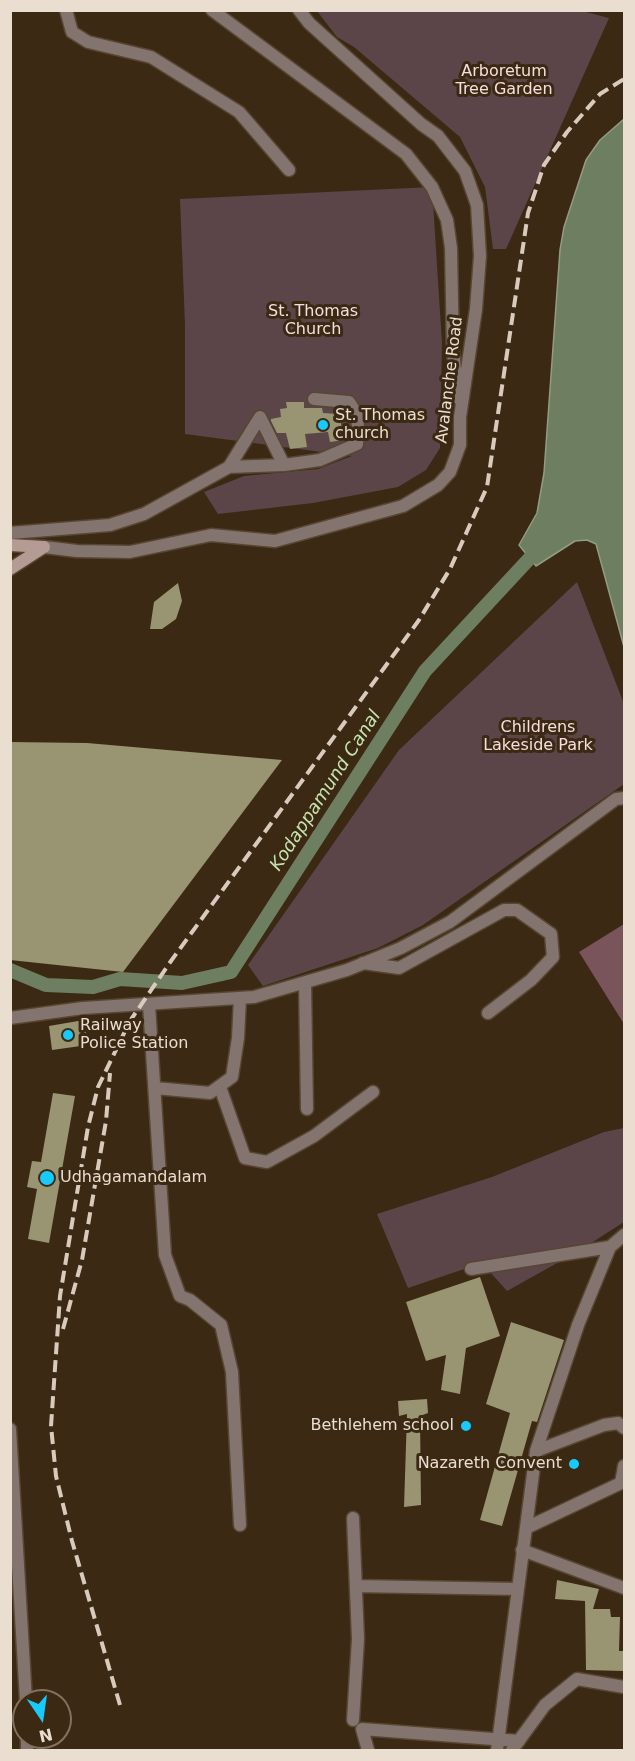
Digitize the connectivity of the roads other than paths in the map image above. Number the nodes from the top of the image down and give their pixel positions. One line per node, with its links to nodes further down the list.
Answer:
1 (66, 10): 4 (street)
2 (212, 10): 6 (street)
3 (299, 10): 6 (street, Avalanche Road)
4 (289, 170)
5 (315, 399): 7 (street)
6 (460, 417): 11 (street, Avalanche Road)
7 (284, 465): 8 (street); 8 (street)
8 (230, 467): 9 (street)
9 (10, 533)
10 (10, 545): 11 (main road)
11 (44, 547): 12 (main road)
12 (10, 569)
13 (624, 798): 14 (street)
14 (363, 963): 15 (street); 18 (street)
15 (305, 982): 16 (street); 23 (street)
16 (240, 998): 17 (street); 21 (street)
17 (149, 1005): 19 (street); 20 (street)
18 (488, 1013)
19 (10, 1018)
20 (155, 1088): 21 (street); 33 (street)
21 (220, 1088): 22 (street)
22 (373, 1092)
23 (307, 1108)
24 (624, 1235): 25 (street)
25 (610, 1247): 26 (street); 29 (street)
26 (471, 1269)
27 (624, 1428): 29 (street)
28 (10, 1429): 31 (street)
29 (536, 1451): 34 (street)
30 (624, 1466): 34 (street)
31 (12, 1471): 40 (street)
32 (353, 1518): 36 (street)
33 (240, 1525)
34 (526, 1528): 35 (street)
35 (522, 1550): 37 (street); 38 (street)
36 (356, 1586): 38 (street); 41 (street)
37 (624, 1588)
38 (518, 1589): 42 (street)
39 (624, 1687): 43 (street)
40 (25, 1689)
41 (353, 1720)
42 (498, 1745): 43 (street); 44 (street)
43 (515, 1746)
44 (368, 1750)

